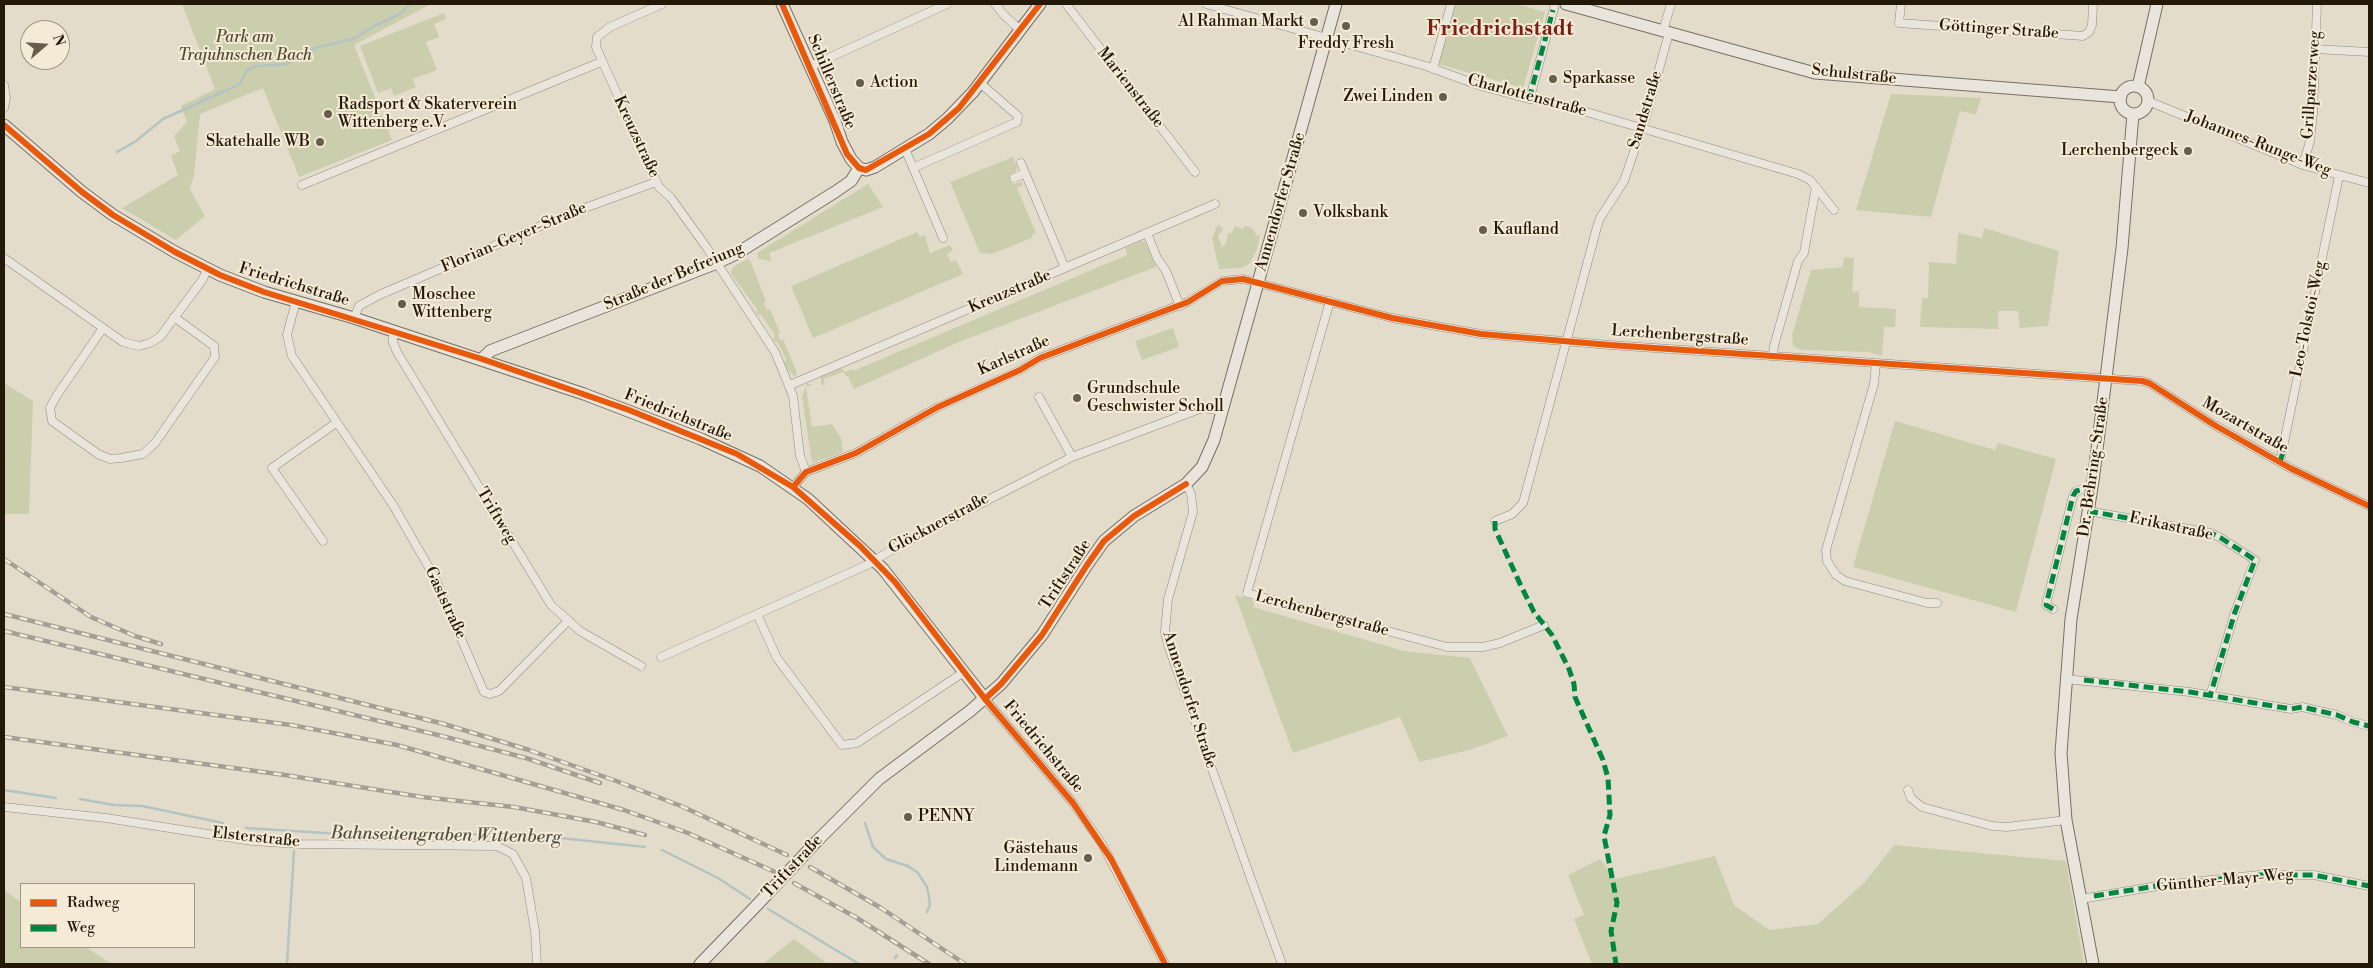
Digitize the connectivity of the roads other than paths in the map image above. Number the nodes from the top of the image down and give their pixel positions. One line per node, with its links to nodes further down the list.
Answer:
1 (662, 4): 22 (street, Kreuzstraße)
2 (782, 4): 23 (street, Schillerstraße)
3 (947, 4): 23 (street)
4 (995, 4): 17 (street)
5 (1040, 4): 17 (street)
6 (1066, 4): 40 (street, Marienstraße)
7 (1206, 4): 19 (street, Charlottenstraße)
8 (1336, 4): 19 (street, Annendorfer Straße)
9 (1452, 4): 24 (street)
10 (1555, 4): 28 (street)
11 (1566, 4): 18 (street, Schulstraße)
12 (1670, 4): 18 (street, Sandstraße)
13 (1901, 4): 14 (street, Göttinger Straße)
14 (2093, 4)
15 (2157, 4): 27 (street)
16 (2317, 4): 20 (street, Grillparzerweg)
17 (1020, 30): 25 (street)
18 (1666, 32): 29 (street, Schulstraße); 34 (street, Sandstraße)
19 (1327, 37): 24 (street, Charlottenstraße); 56 (street, Annendorfer Straße)
20 (2315, 49): 21 (street); 37 (street, Grillparzerweg)
21 (2369, 52)
22 (601, 62): 44 (street, Kreuzstraße); 46 (street)
23 (811, 66): 39 (street, Schillerstraße)
24 (1433, 69): 34 (street, Charlottenstraße)
25 (980, 83): 35 (street); 38 (street)
26 (4, 85): 31 (street)
27 (2138, 87): 29 (street); 30 (street)
28 (1532, 90)
29 (2120, 97): 32 (street)
30 (2148, 102): 32 (street); 37 (street, Johannes-Runge-Weg)
31 (4, 108)
32 (2134, 114): 68 (street, Dr.-Behring-Straße)
33 (4, 125): 55 (street, Friedrichstraße)
34 (1642, 127): 47 (street, Charlottenstraße); 64 (street, Sandstraße)
35 (905, 149): 38 (street); 39 (street)
36 (1021, 163): 41 (street, Kreuzstraße)
37 (2303, 165): 42 (street, Johannes-Runge-Weg)
38 (914, 167): 51 (street)
39 (858, 168): 53 (street, Straße der Befreiung)
40 (1195, 172)
41 (1025, 173): 43 (street); 54 (street, Kreuzstraße)
42 (2339, 176): 45 (street, Johannes-Runge-Weg); 74 (street, Leo-Tolstoi-Weg)
43 (1014, 178)
44 (656, 182): 53 (street, Kreuzstraße); 61 (street, Florian-Geyer-Straße)
45 (2369, 183)
46 (302, 185)
47 (1816, 188): 49 (street, Charlottenstraße); 65 (street)
48 (1215, 204): 50 (street, Kreuzstraße)
49 (1834, 210)
50 (1147, 234): 54 (street, Kreuzstraße); 59 (street)
51 (944, 238)
52 (4, 258): 62 (street)
53 (717, 263): 66 (street, Straße der Befreiung); 69 (street, Kreuzstraße)
54 (1065, 268): 69 (street, Kreuzstraße)
55 (207, 269): 58 (street, Friedrichstraße); 60 (street)
56 (1259, 281): 57 (street, Lerchenbergstraße); 59 (street, Karlstraße); 71 (street, Annendorfer Straße)
57 (1330, 301): 64 (street, Lerchenbergstraße); 88 (street, Lerchenbergstraße)
58 (296, 302): 61 (street, Friedrichstraße); 72 (street, Gaststraße)
59 (1180, 306): 75 (street, Karlstraße)
60 (174, 317): 62 (street); 62 (street)
61 (354, 318): 63 (street, Friedrichstraße)
62 (103, 328)
63 (393, 331): 66 (street, Friedrichstraße); 87 (street, Triftweg)
64 (1566, 341): 65 (street, Lerchenbergstraße); 81 (street)
65 (1773, 356): 67 (street, Lerchenbergstraße)
66 (482, 359): 77 (street, Friedrichstraße)
67 (1876, 363): 68 (street, Lerchenbergstraße); 84 (street)
68 (2106, 378): 74 (street, Mozartstraße); 80 (street, Dr.-Behring-Straße)
69 (790, 385): 75 (street, Kreuzstraße)
70 (1039, 397): 73 (street)
71 (1222, 411): 73 (street, Glöcknerstraße); 76 (street, Annendorfer Straße)
72 (336, 423): 82 (street); 87 (street, Gaststraße)
73 (1072, 457): 83 (street, Glöcknerstraße)
74 (2280, 462): 79 (street, Mozartstraße)
75 (806, 472): 77 (street, Karlstraße)
76 (1186, 484): 94 (street, Triftstraße); 104 (street, Annendorfer Straße)
77 (793, 487): 83 (street, Friedrichstraße)
78 (2080, 490): 85 (street)
79 (2369, 506)
80 (2088, 511): 92 (street, Dr.-Behring-Straße); 93 (street, Erikastraße)
81 (1495, 521)
82 (323, 540)
83 (875, 560): 86 (street, Glöcknerstraße); 91 (street, Friedrichstraße)
84 (1937, 603)
85 (2053, 609)
86 (757, 614): 89 (street, Glöcknerstraße); 91 (street)
87 (568, 621): 90 (street, Triftweg)
88 (1544, 626)
89 (661, 657)
90 (641, 666)
91 (964, 672): 94 (street, Friedrichstraße)
92 (2066, 679): 93 (street); 98 (street, Dr.-Behring-Straße)
93 (2210, 696): 95 (street)
94 (985, 699): 102 (street, Triftstraße, bridge); 103 (street, Friedrichstraße)
95 (2369, 726)
96 (1908, 790): 98 (street)
97 (4, 806): 101 (street, Elsterstraße)
98 (2066, 820): 100 (street, Dr.-Behring-Straße)
99 (2369, 886): 100 (street, Günther-Mayr-Weg)
100 (2081, 899): 105 (street, Dr.-Behring-Straße)
101 (537, 964)
102 (700, 964)
103 (1165, 964)
104 (1282, 964)
105 (2093, 964)

